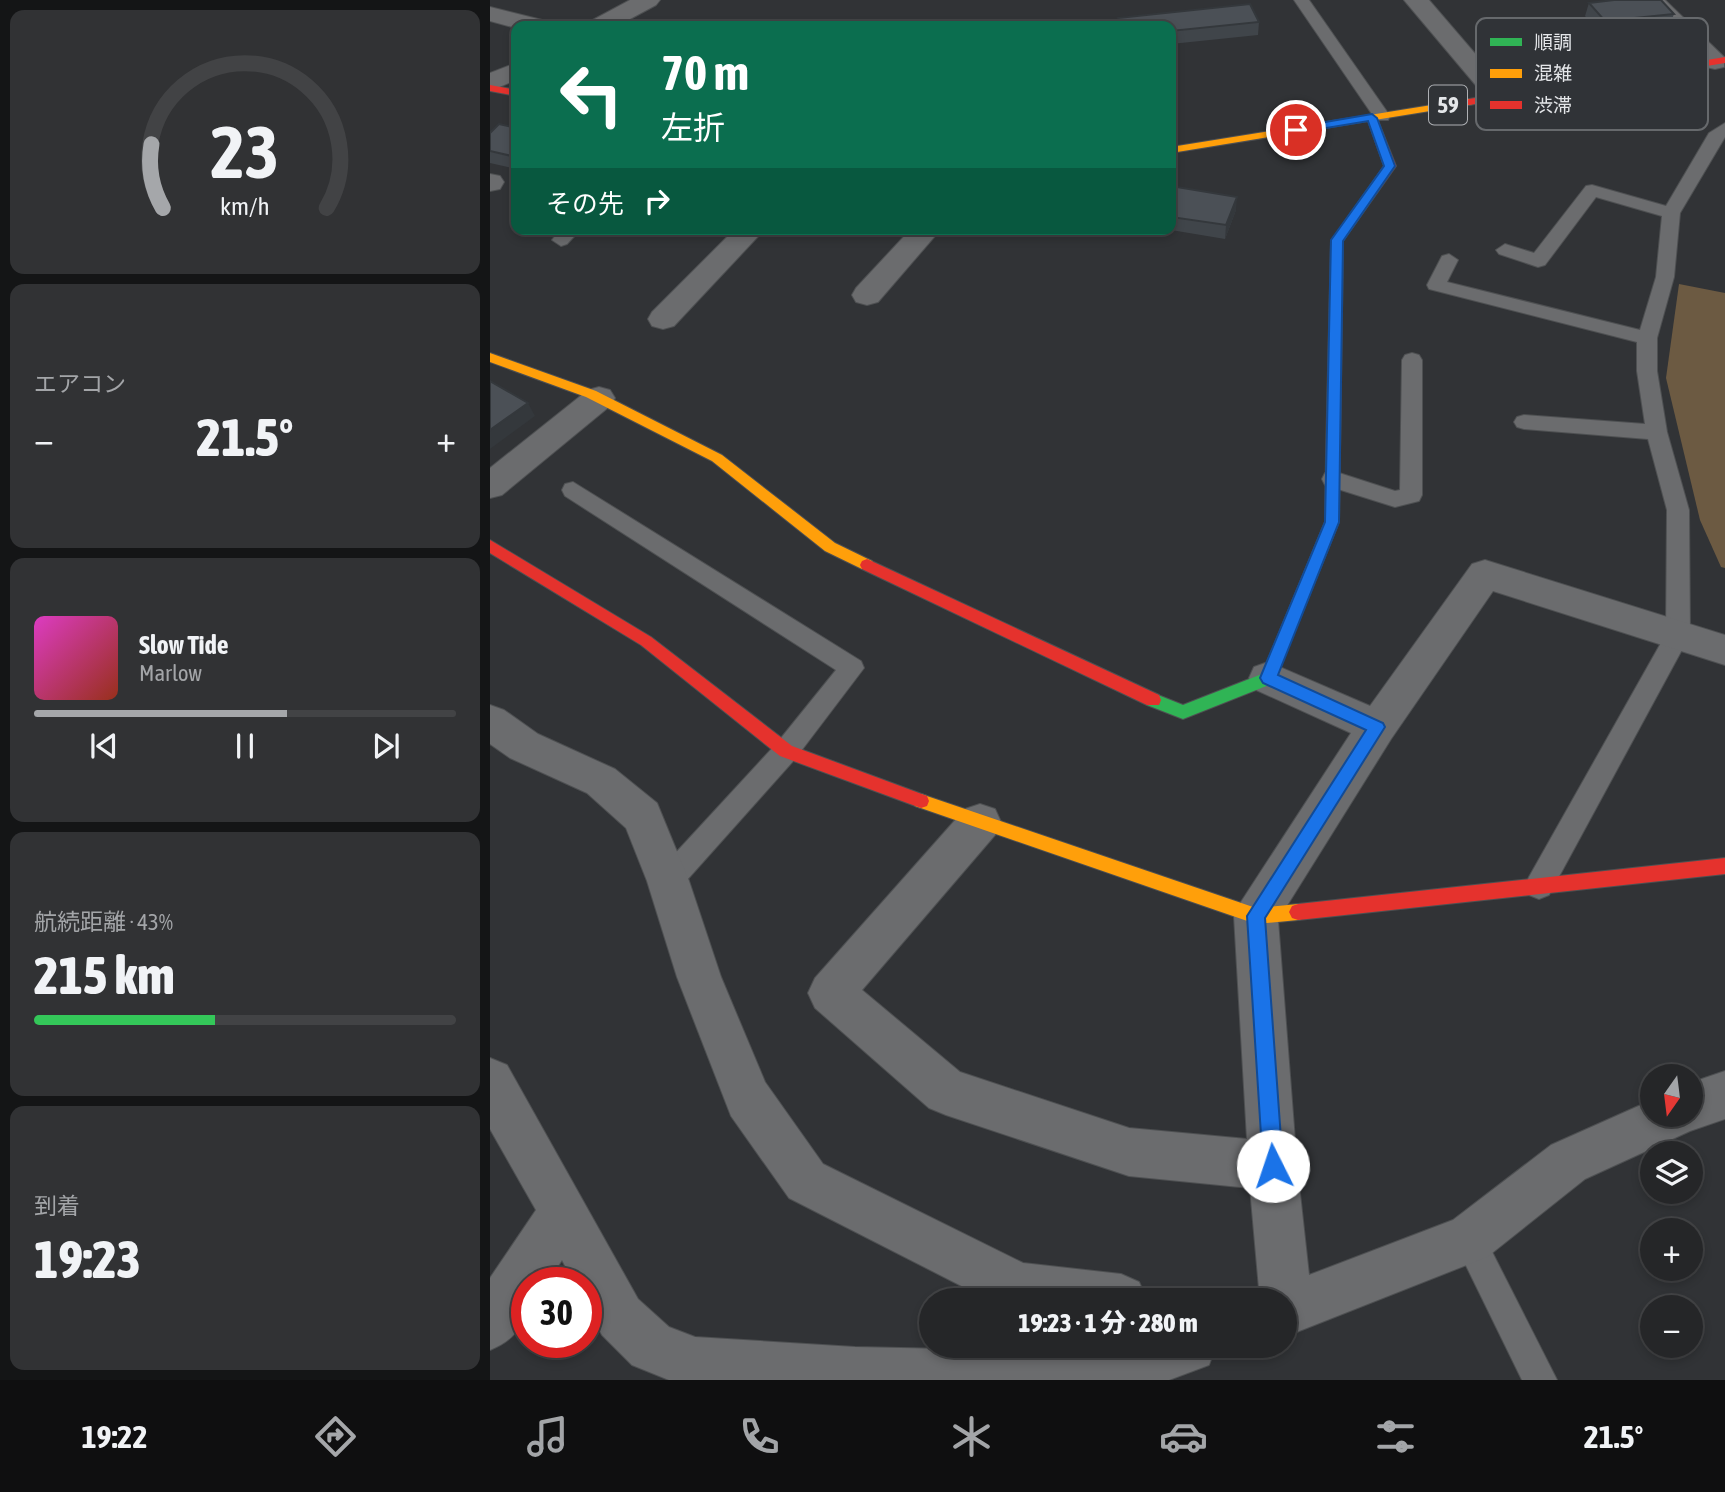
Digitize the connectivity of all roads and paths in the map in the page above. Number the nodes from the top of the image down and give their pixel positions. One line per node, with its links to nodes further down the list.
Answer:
1 (648, 0): 8 (street)
2 (1301, 0): 14 (lane)
3 (1416, 0): 9 (street)
4 (1652, 0): 6 (street)
5 (490, 14): 7 (street)
6 (1672, 18)
7 (518, 21)
8 (608, 21)
9 (1476, 70)
10 (511, 72): 11 (street)
11 (490, 86): 12 (street)
12 (511, 92)
13 (1476, 101): 14 (street, 59)
14 (1377, 117): 16 (street, 59); 30 (street)
15 (1725, 128): 17 (lane)
16 (1176, 149)
17 (1671, 213): 20 (lane); 24 (lane)
18 (745, 235): 23 (street)
19 (922, 235): 22 (street)
20 (1505, 250)
21 (1449, 260): 24 (lane)
22 (867, 295)
23 (663, 319)
24 (1647, 338): 29 (lane)
25 (490, 357): 27 (street)
26 (1412, 360): 30 (lane)
27 (599, 398): 31 (street); 36 (street)
28 (1524, 422): 29 (lane)
29 (1657, 432): 34 (lane)
30 (1333, 479): 36 (street)
31 (490, 486)
32 (573, 490): 39 (lane)
33 (490, 546): 39 (street)
34 (1678, 635): 35 (street); 38 (street); 43 (lane)
35 (1725, 650)
36 (1268, 678): 38 (street)
37 (490, 722): 42 (street)
38 (1377, 727): 44 (street)
39 (786, 751): 40 (street); 42 (lane)
40 (981, 822): 44 (street); 49 (street)
41 (1725, 866): 43 (street)
42 (668, 881): 52 (street)
43 (1539, 886): 44 (street)
44 (1256, 916): 49 (street)
45 (490, 1082): 50 (street)
46 (1725, 1095): 47 (street)
47 (1703, 1103)
48 (1646, 1127): 51 (street)
49 (1273, 1166): 53 (street)
50 (564, 1212): 55 (street); 57 (street)
51 (1469, 1239): 54 (street); 58 (lane)
52 (1019, 1288)
53 (1284, 1288)
54 (1297, 1307)
55 (490, 1324)
56 (1157, 1358): 57 (street)
57 (1096, 1380)
58 (1540, 1380)

